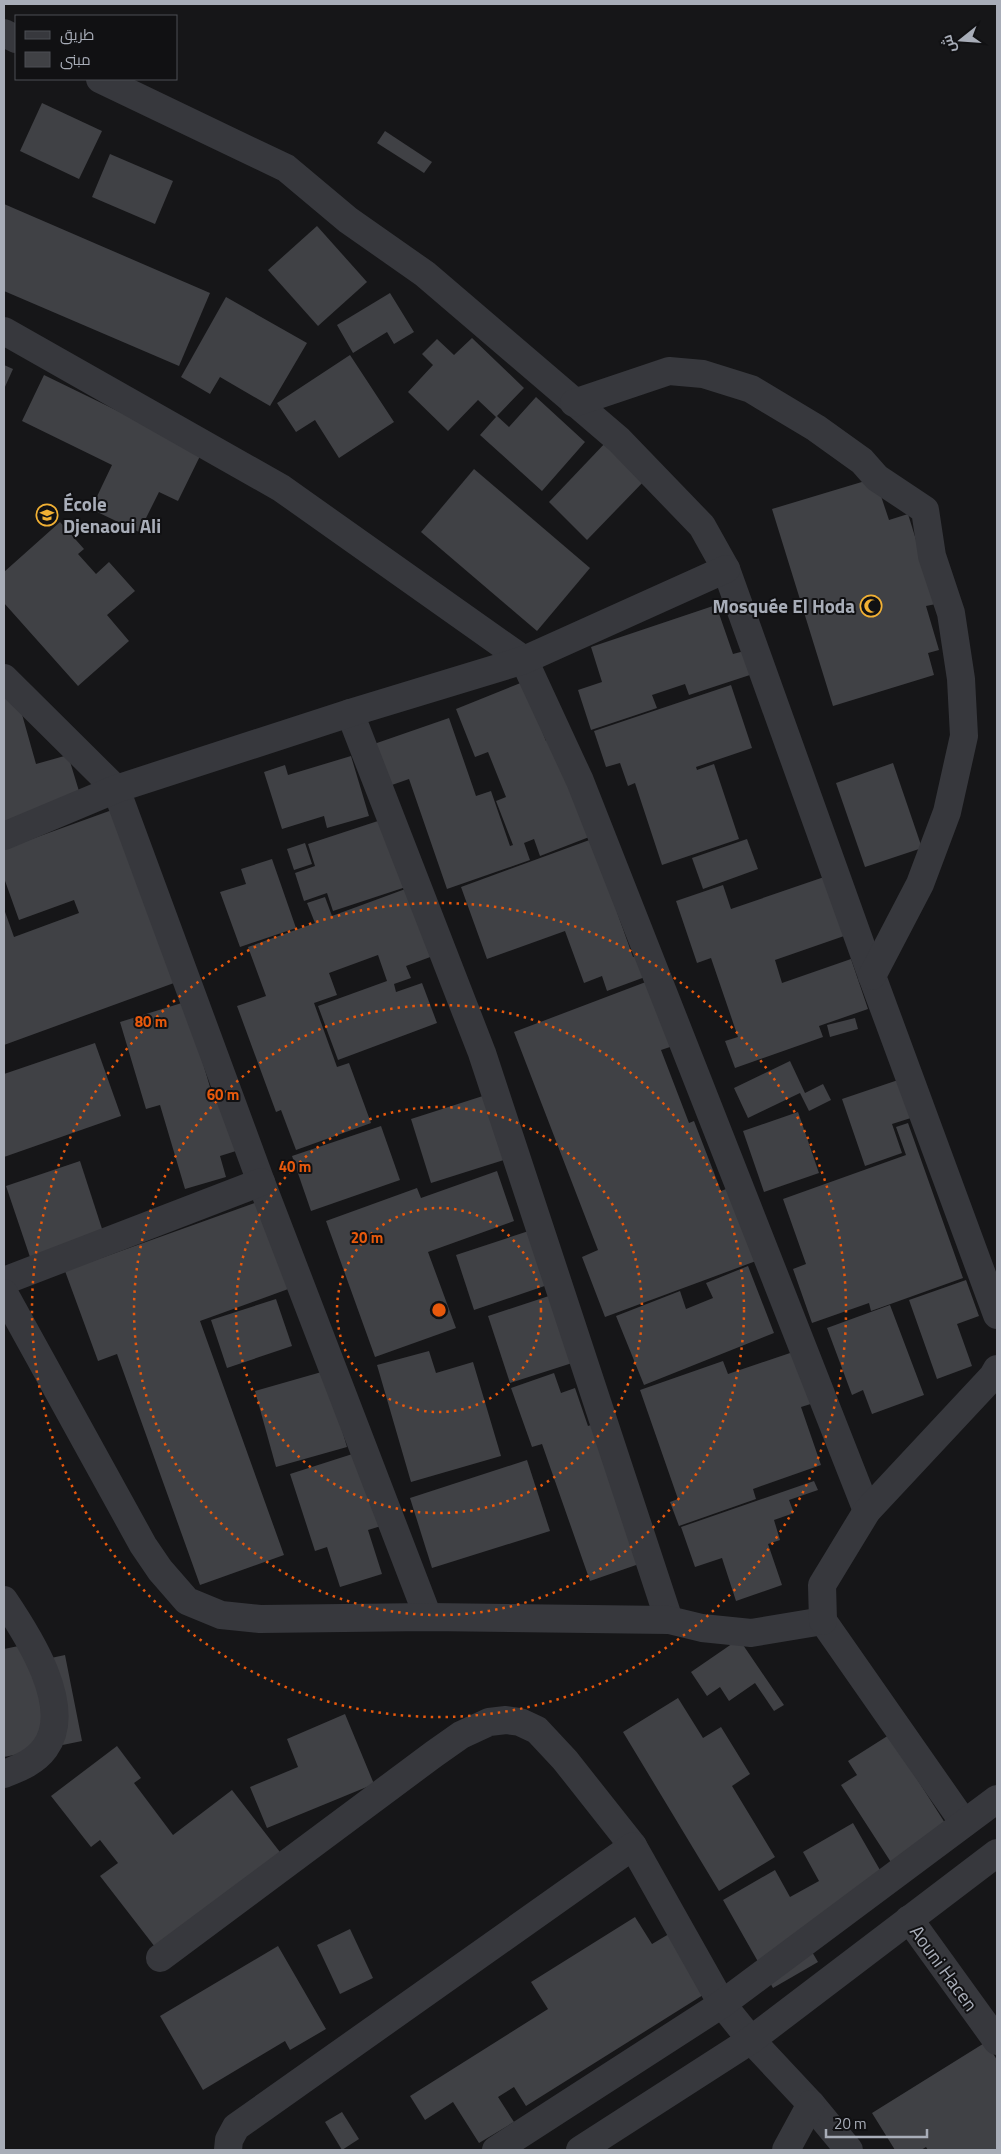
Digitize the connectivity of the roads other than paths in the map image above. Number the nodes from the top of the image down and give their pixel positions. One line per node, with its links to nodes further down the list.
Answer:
1 (102, 80): 3 (street)
2 (4, 331): 5 (street)
3 (574, 403): 4 (street); 10 (street)
4 (726, 569): 5 (street); 10 (street)
5 (524, 660): 7 (street); 16 (street)
6 (4, 678): 8 (street)
7 (350, 713): 8 (street); 19 (street)
8 (116, 789): 9 (street); 11 (street)
9 (4, 836)
10 (872, 976): 14 (street)
11 (261, 1182): 12 (street); 18 (street)
12 (4, 1281)
13 (4, 1293): 18 (street)
14 (997, 1315)
15 (997, 1369): 16 (street)
16 (867, 1511): 20 (street)
17 (4, 1600): 21 (street)
18 (428, 1617): 19 (street)
19 (669, 1620): 20 (street)
20 (822, 1622): 23 (street)
21 (4, 1774)
22 (997, 1799): 23 (street)
23 (964, 1823): 28 (street)
24 (633, 1846): 27 (street); 28 (street); 32 (street)
25 (997, 1853): 26 (street)
26 (909, 1919): 29 (street); 30 (street, Aouni Hacen)
27 (160, 1958)
28 (722, 2004): 29 (street); 33 (street)
29 (751, 2040): 31 (street); 34 (street)
30 (997, 2041)
31 (811, 2104): 35 (street); 36 (street)
32 (228, 2150)
33 (496, 2150)
34 (580, 2150)
35 (786, 2150)
36 (849, 2150)

